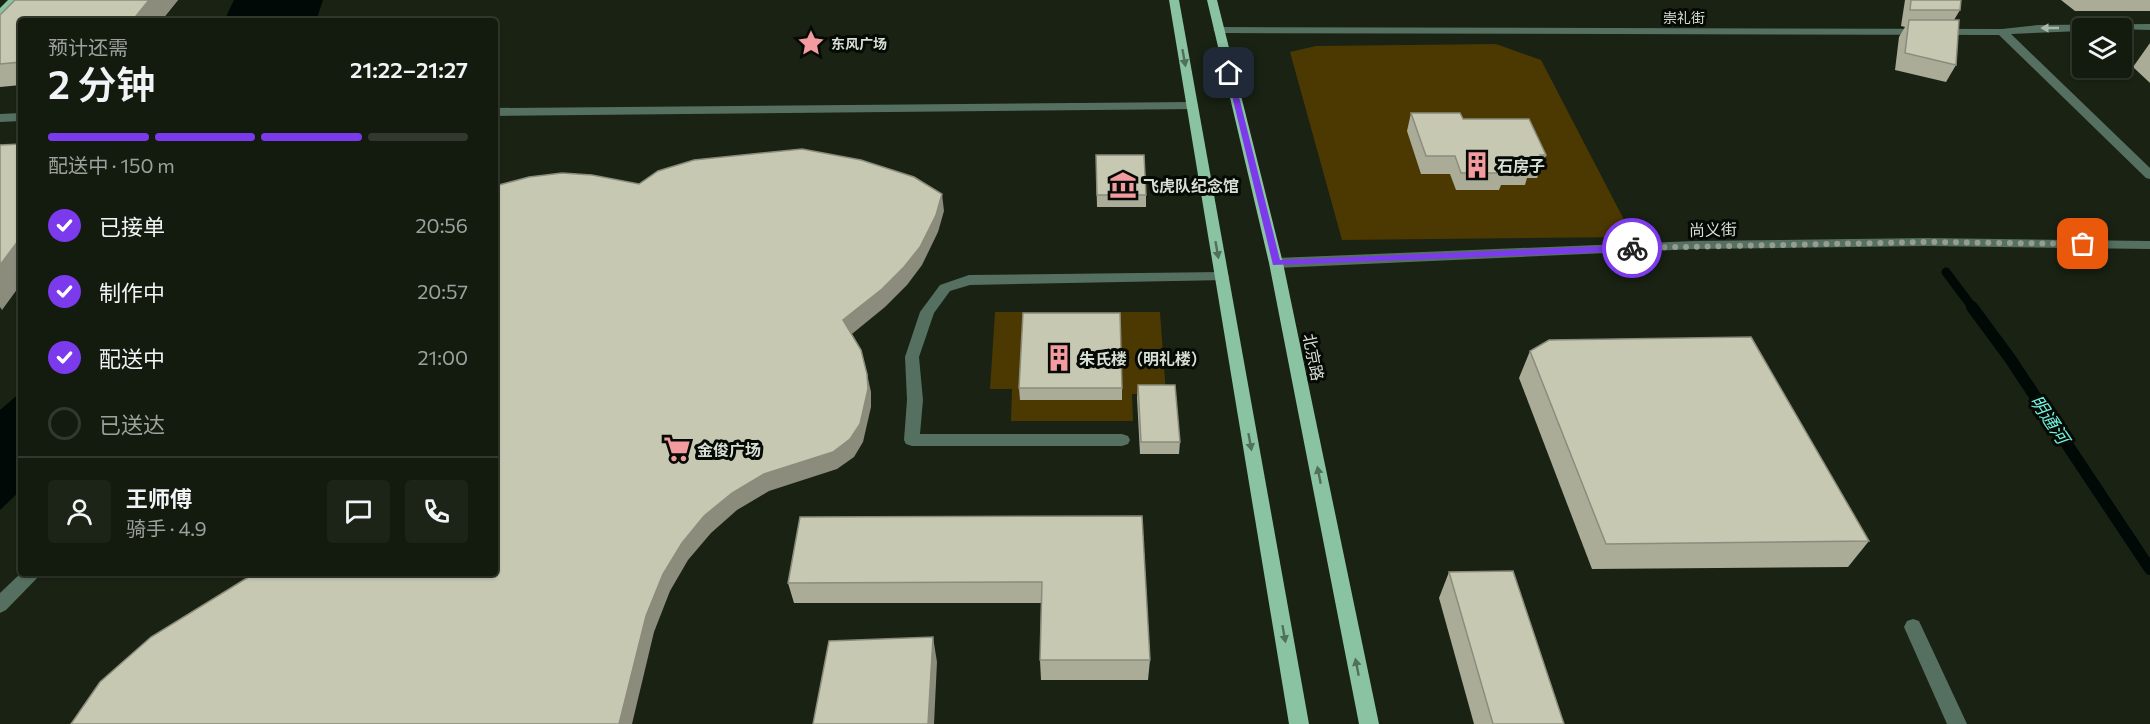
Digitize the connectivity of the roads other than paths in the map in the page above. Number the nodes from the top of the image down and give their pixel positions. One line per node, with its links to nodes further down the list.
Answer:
1 (14, 0): 4 (main road)
2 (1174, 0): 8 (main road, one-way to 8)
3 (1212, 0): 6 (main road, 北京路)
4 (0, 14)
5 (2150, 27): 7 (street, 崇礼街, one-way to 7)
6 (1218, 30): 7 (street, 崇礼街); 14 (main road, 北京路)
7 (2002, 32): 12 (street)
8 (1192, 106): 9 (street); 15 (main road, one-way to 15)
9 (498, 112)
10 (18, 117): 11 (street)
11 (0, 118)
12 (2150, 175)
13 (2150, 245): 14 (street, 尚义街)
14 (1276, 263): 21 (main road, 北京路, one-way to 14)
15 (1222, 277): 16 (street); 20 (main road, one-way to 20)
16 (1122, 440)
17 (30, 576): 18 (street)
18 (0, 605)
19 (1913, 627): 22 (street)
20 (1299, 724)
21 (1369, 724)
22 (1957, 724)

